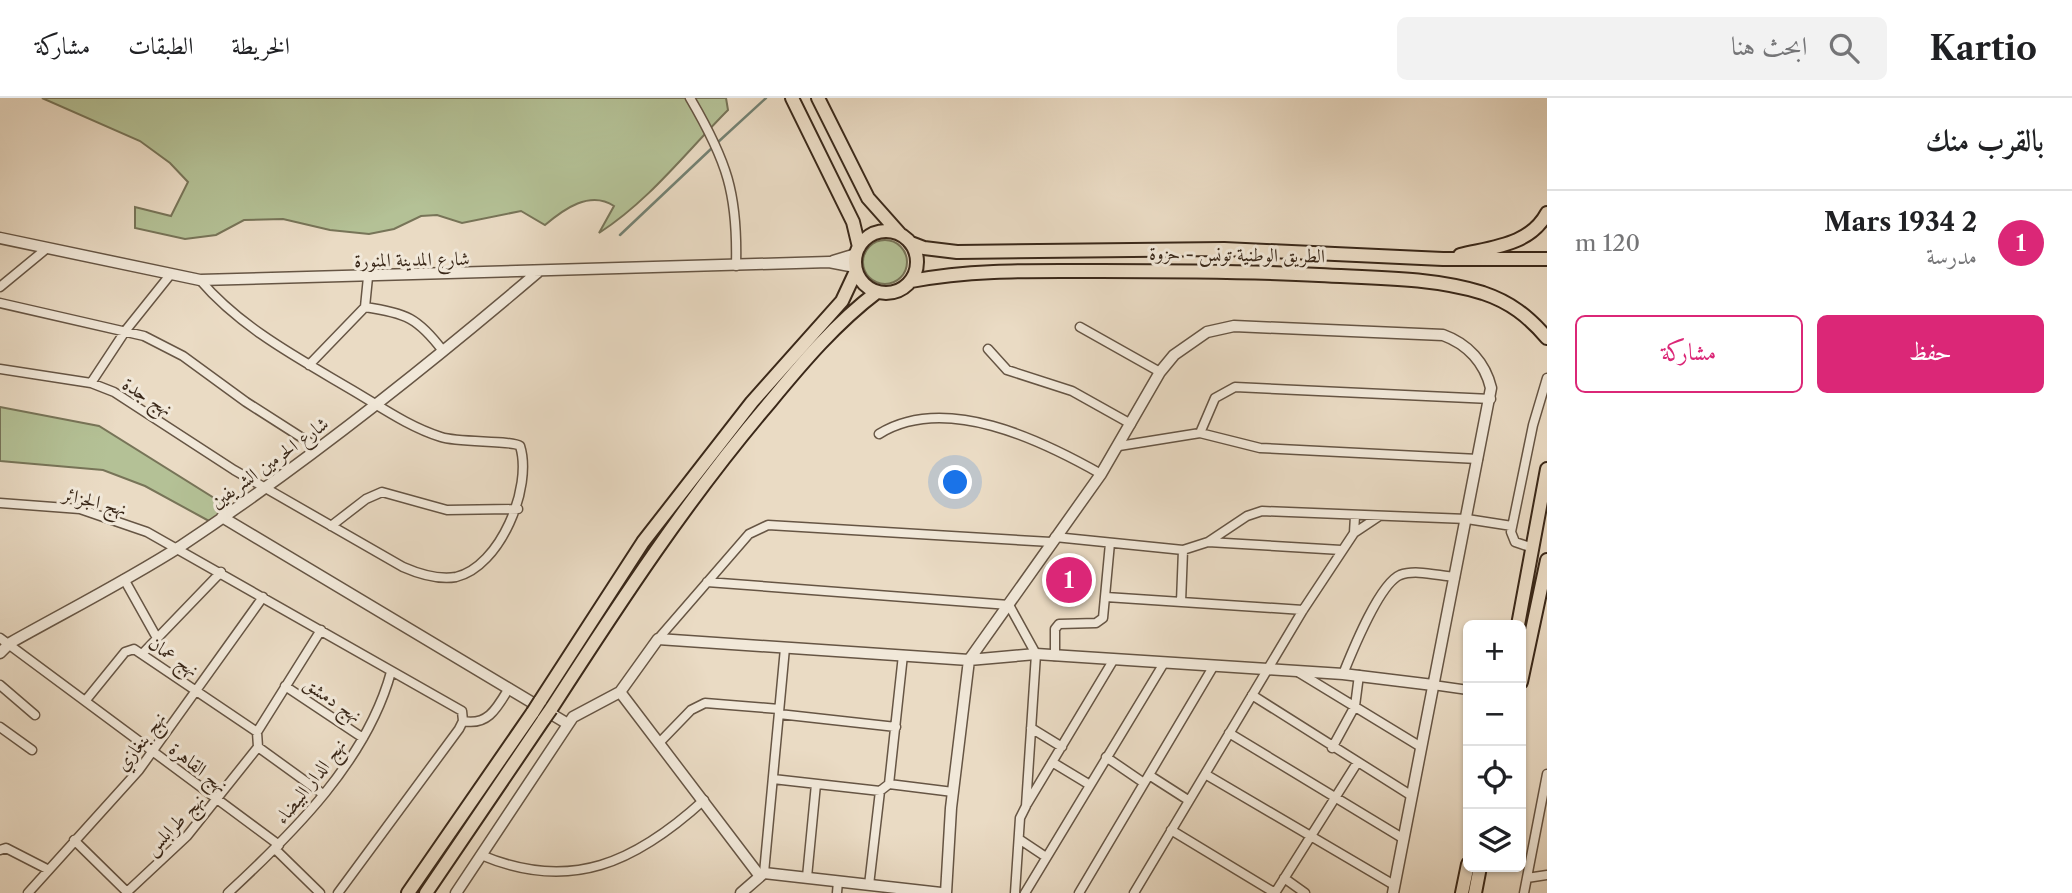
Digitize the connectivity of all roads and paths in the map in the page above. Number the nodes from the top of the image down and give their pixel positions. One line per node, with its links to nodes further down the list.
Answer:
1 (690, 98): 12 (street)
2 (792, 98): 9 (highway)
3 (818, 98): 5 (highway)
4 (1547, 213): 10 (highway)
5 (900, 234): 7 (highway); 9 (highway)
6 (0, 238): 8 (street, شارع المدينة المنورة)
7 (911, 243): 10 (highway, الطريق الوطنية تونس - حزوة); 18 (highway)
8 (46, 249): 15 (street, شارع المدينة المنورة); 19 (street)
9 (857, 260): 12 (street, شارع المدينة المنورة); 20 (highway); 104 (highway)
10 (1443, 260): 11 (highway, الطريق الوطنية تونس - حزوة)
11 (1547, 260)
12 (736, 267): 13 (street, شارع المدينة المنورة)
13 (538, 271): 14 (street, شارع المدينة المنورة); 21 (street, شارع الحرمين الشريفين)
14 (501, 274): 16 (street, شارع المدينة المنورة); 21 (street)
15 (170, 275): 17 (street, شارع المدينة المنورة); 26 (street)
16 (368, 277): 17 (street, شارع المدينة المنورة); 23 (street)
17 (200, 280): 31 (street)
18 (911, 281): 20 (highway); 25 (highway, الطريق الوطنية تونس - حزوة)
19 (0, 287)
20 (877, 292): 104 (highway)
21 (510, 295): 30 (street, شارع الحرمين الشريفين)
22 (0, 303): 26 (street)
23 (365, 307): 30 (street); 31 (street)
24 (1080, 327): 33 (street)
25 (1538, 327): 27 (highway, الطريق الوطنية تونس - حزوة); 28 (highway)
26 (126, 330): 35 (street); 42 (street)
27 (1547, 338)
28 (1547, 345)
29 (988, 349): 38 (street)
30 (443, 351): 37 (street, شارع الحرمين الشريفين)
31 (309, 365): 37 (street)
32 (0, 369): 35 (street, نهج جدة)
33 (1160, 372): 36 (street); 38 (street)
34 (1547, 378): 54 (street)
35 (91, 383): 46 (street, نهج جدة)
36 (1491, 399): 39 (street); 43 (street)
37 (377, 405): 42 (street, شارع الحرمين الشريفين); 48 (street)
38 (1131, 424): 41 (street)
39 (1200, 433): 41 (street); 43 (street)
40 (879, 434): 45 (street)
41 (1119, 446): 45 (street)
42 (318, 448): 46 (street, شارع الحرمين الشريفين)
43 (1478, 459): 52 (street)
44 (1547, 469): 60 (highway)
45 (1101, 474): 56 (street)
46 (264, 486): 50 (street, شارع الحرمين الشريفين); 53 (street, نهج جدة)
47 (0, 503): 59 (street, نهج الجزائر)
48 (517, 509): 53 (street); 53 (street, نهج جدة)
49 (1355, 516): 51 (street); 55 (street); 58 (street)
50 (222, 517): 59 (street, شارع الحرمين الشريفين); 97 (street)
51 (1378, 517): 52 (street); 55 (street)
52 (1467, 519): 54 (street); 65 (street)
53 (331, 526)
54 (1512, 526): 60 (street)
55 (1354, 533): 62 (street)
56 (1053, 539): 57 (street); 67 (street); 71 (street)
57 (1110, 542): 61 (street); 69 (street)
58 (1208, 542): 61 (street); 62 (street)
59 (178, 547): 64 (street, نهج الجزائر); 66 (street, شارع الحرمين الشريفين)
60 (1534, 548): 73 (highway)
61 (1183, 550): 70 (street)
62 (1341, 550): 72 (street)
63 (1547, 559): 84 (highway)
64 (221, 572): 68 (street, نهج الجزائر); 75 (street)
65 (1455, 577): 92 (street); 95 (street)
66 (124, 579): 75 (street); 77 (street, شارع الحرمين الشريفين)
67 (707, 582): 71 (street); 76 (street)
68 (263, 597): 74 (street, نهج الجزائر); 99 (street, نهج بنغازي)
69 (1106, 597): 70 (street); 83 (street)
70 (1181, 602): 72 (street)
71 (1009, 605): 81 (street); 86 (street)
72 (1303, 610): 89 (street)
73 (1519, 620)
74 (321, 630): 90 (street, نهج الجزائر); 96 (street)
75 (157, 638): 80 (street)
76 (658, 639): 78 (street); 100 (street)
77 (5, 640): 79 (street, شارع الحرمين الشريفين); 102 (street, نهج القاهرة)
78 (785, 648): 82 (street); 105 (street)
79 (0, 653)
80 (143, 653): 99 (street, نهج عمان); 102 (street, نهج عمان)
81 (1036, 654): 83 (street); 86 (street); 111 (street)
82 (904, 655): 86 (street); 110 (street)
83 (1055, 656): 85 (street)
84 (1526, 658)
85 (1115, 659): 87 (street); 117 (street)
86 (969, 660): 133 (street)
87 (1164, 663): 88 (street); 122 (street)
88 (1213, 667): 89 (street); 128 (street)
89 (1268, 671): 91 (street); 101 (street)
90 (391, 672): 107 (street, نهج الجزائر); 114 (street, نهج الدار البيضاء)
91 (1298, 672): 92 (street); 103 (street)
92 (1343, 674): 93 (street)
93 (1359, 675): 95 (street); 103 (street)
94 (0, 685): 106 (street)
95 (1433, 685): 98 (street); 118 (street)
96 (285, 686): 112 (street); 114 (street, نهج دمشق)
97 (509, 688): 107 (street); 108 (street)
98 (1463, 689)
99 (198, 691): 112 (street, نهج عمان); 121 (street, نهج بنغازي)
100 (620, 692): 108 (street); 115 (street)
101 (1252, 695): 113 (street); 119 (street)
102 (86, 700): 121 (street, نهج القاهرة)
103 (1355, 706): 118 (street); 119 (street)
104 (542, 710): 167 (highway); 168 (highway)
105 (779, 712): 110 (street); 115 (street); 127 (street)
106 (35, 715)
107 (463, 721): 166 (street)
108 (568, 724): 149 (street)
109 (0, 727): 120 (street)
110 (896, 727): 130 (street)
111 (1031, 728): 117 (street); 141 (street)
112 (257, 732): 116 (street)
113 (1229, 733): 125 (street); 136 (street)
114 (363, 738): 134 (street, نهج الدار البيضاء)
115 (660, 742): 137 (street)
116 (258, 747): 134 (street); 139 (street, نهج طرابلس)
117 (1062, 747): 123 (street)
118 (1421, 747): 135 (street)
119 (1332, 748): 124 (street)
120 (32, 750)
121 (153, 751): 139 (street, نهج القاهرة); 146 (street, نهج بنغازي)
122 (1106, 758): 128 (street); 131 (street)
123 (1052, 762): 131 (street); 141 (street)
124 (1357, 763): 135 (street); 136 (street)
125 (1205, 774): 138 (street); 143 (street)
126 (1547, 774): 140 (street)
127 (773, 779): 129 (street); 154 (street)
128 (1147, 779): 138 (street); 175 (street)
129 (816, 784): 132 (street); 156 (street)
130 (889, 784): 132 (street); 133 (street)
131 (1090, 785): 150 (street)
132 (880, 791): 160 (street)
133 (953, 792): 172 (street)
134 (323, 794): 147 (street, نهج الدار البيضاء)
135 (1412, 796): 145 (street)
136 (1335, 799): 143 (street); 145 (street)
137 (704, 800): 149 (street); 154 (street)
138 (1188, 800): 142 (street)
139 (217, 801): 147 (street, نهج القاهرة); 163 (street, نهج طرابلس)
140 (1544, 804): 158 (street)
141 (1026, 806): 144 (street)
142 (1171, 830): 176 (street); 177 (street)
143 (1311, 836): 157 (street); 161 (street)
144 (1019, 839): 150 (street); 173 (street)
145 (1404, 839): 161 (street)
146 (74, 840): 151 (street, نهج بنغازي); 163 (street)
147 (277, 847): 164 (street, نهج الدار البيضاء); 165 (street, نهج القاهرة)
148 (0, 850): 151 (street)
149 (481, 855): 169 (street)
150 (1046, 857): 174 (street)
151 (47, 869): 162 (street, نهج بنغازي)
152 (1466, 872): 179 (highway)
153 (1479, 872): 180 (highway)
154 (762, 874): 156 (street); 170 (street)
155 (1547, 875): 158 (street)
156 (807, 877): 159 (street)
157 (1284, 878): 177 (street); 178 (street)
158 (1527, 878): 181 (street)
159 (838, 881): 160 (street); 171 (street)
160 (869, 885): 172 (street)
161 (1394, 889)
162 (28, 893)
163 (126, 893)
164 (228, 893)
165 (320, 893)
166 (338, 893)
167 (408, 893)
168 (426, 893)
169 (456, 893)
170 (741, 893)
171 (837, 893)
172 (944, 893)
173 (1015, 893)
174 (1025, 893)
175 (1079, 893)
176 (1134, 893)
177 (1275, 893)
178 (1305, 893)
179 (1462, 893)
180 (1475, 893)
181 (1524, 893)

